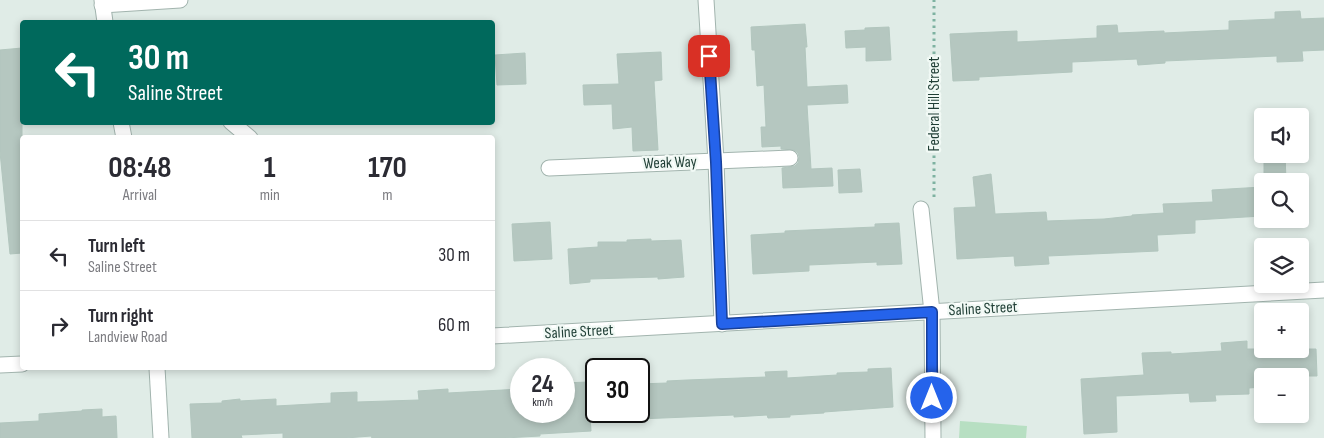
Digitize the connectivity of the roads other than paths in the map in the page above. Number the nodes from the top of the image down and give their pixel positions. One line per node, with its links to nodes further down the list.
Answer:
1 (180, 0): 3 (street)
2 (706, 0): 8 (street)
3 (102, 2): 4 (street)
4 (105, 20)
5 (235, 125): 6 (street)
6 (246, 135)
7 (790, 158): 8 (street, Weak Way)
8 (716, 162): 9 (street, Weak Way); 13 (street)
9 (549, 168)
10 (920, 209): 12 (street)
11 (1324, 290): 12 (street, Saline Street)
12 (932, 312): 13 (street, Saline Street); 19 (street)
13 (722, 324): 14 (street, Saline Street)
14 (495, 336)
15 (20, 364): 16 (street)
16 (0, 365)
17 (157, 370): 18 (street)
18 (161, 438)
19 (933, 438)

